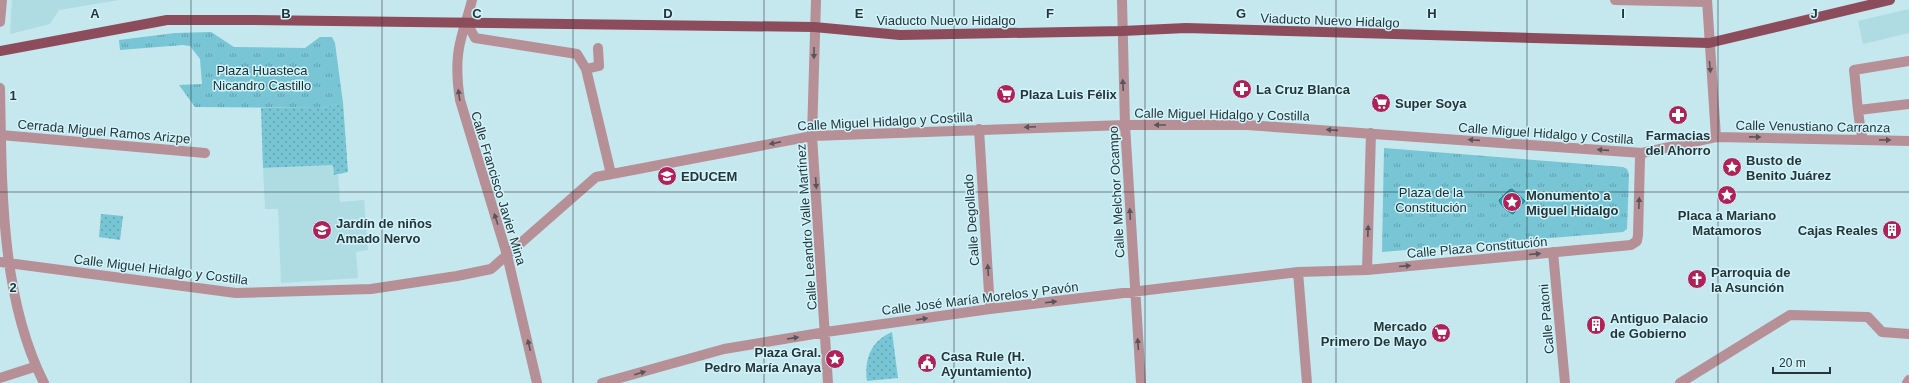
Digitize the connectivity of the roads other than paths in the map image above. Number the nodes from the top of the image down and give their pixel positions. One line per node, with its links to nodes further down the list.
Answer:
1 (2, 0): 8 (street)
2 (472, 0): 9 (street, Calle Francisco Javier Mina)
3 (816, 0): 10 (street, Calle Leandro Valle Martínez)
4 (1122, 0): 11 (street, Calle Melchor Ocampo)
5 (1616, 0): 7 (street)
6 (1890, 0): 12 (main road, Viaducto Nuevo Hidalgo)
7 (1707, 1): 12 (street)
8 (0, 22)
9 (467, 22): 10 (main road, Viaducto Nuevo Hidalgo); 14 (main road, Viaducto Nuevo Hidalgo); 16 (street); 32 (street, Calle Francisco Javier Mina, one-way to 9)
10 (814, 27): 11 (main road, Viaducto Nuevo Hidalgo); 24 (street, Calle Leandro Valle Martínez, one-way to 24)
11 (1122, 31): 12 (main road, Viaducto Nuevo Hidalgo); 20 (street, Calle Melchor Ocampo, one-way to 11)
12 (1708, 43): 25 (street, one-way to 25)
13 (598, 48): 16 (street)
14 (0, 50)
15 (1909, 62): 19 (street)
16 (586, 69): 30 (street)
17 (0, 88): 23 (street)
18 (1909, 104): 19 (street)
19 (1859, 110): 26 (street)
20 (1125, 125): 21 (street, Calle Miguel Hidalgo y Costilla, one-way to 21); 22 (street, Calle Miguel Hidalgo y Costilla, one-way to 20); 36 (street, Calle Melchor Ocampo, one-way to 20)
21 (979, 129): 24 (street, Calle Miguel Hidalgo y Costilla); 37 (street, Calle Degollado, one-way to 21)
22 (1371, 133): 28 (street, Calle Miguel Hidalgo y Costilla, one-way to 22); 34 (street, one-way to 22)
23 (1, 135): 29 (street, Cerrada Miguel Ramos Arizpe); 33 (street)
24 (812, 136): 30 (street, Calle Miguel Hidalgo y Costilla, one-way to 30); 38 (street, Calle Leandro Valle Martínez, one-way to 38)
25 (1716, 137): 26 (street, Calle Venustiano Carranza, one-way to 26); 28 (street, Calle Miguel Hidalgo y Costilla)
26 (1863, 140): 27 (street, Calle Venustiano Carranza, one-way to 27)
27 (1909, 141)
28 (1642, 152): 31 (street, Calle Plaza Constitución, one-way to 28)
29 (206, 153)
30 (611, 174): 32 (street, Calle Miguel Hidalgo y Costilla)
31 (1553, 252): 34 (street, Calle Plaza Constitución, one-way to 31); 49 (street, Calle Patoni)
32 (507, 255): 33 (street, Calle Miguel Hidalgo y Costilla); 44 (street, Calle Francisco Javier Mina, one-way to 32)
33 (2, 262): 40 (street)
34 (1367, 270): 35 (street, Calle José María Morelos y Pavón)
35 (1298, 272): 36 (street, Calle José María Morelos y Pavón); 48 (street)
36 (1134, 292): 37 (street, Calle José María Morelos y Pavón, one-way to 36); 47 (street, Calle Melchor Ocampo, one-way to 36)
37 (990, 309): 38 (street, Calle José María Morelos y Pavón, one-way to 37)
38 (826, 332): 45 (street, Calle José María Morelos y Pavón, one-way to 38); 46 (street, Calle Leandro Valle Martínez)
39 (1909, 334): 50 (street)
40 (34, 367): 41 (street); 43 (street)
41 (0, 378)
42 (1909, 380): 51 (street)
43 (44, 383)
44 (537, 383)
45 (602, 383)
46 (828, 383)
47 (1141, 383)
48 (1306, 383)
49 (1565, 383)
50 (1680, 383)
51 (1907, 383)

